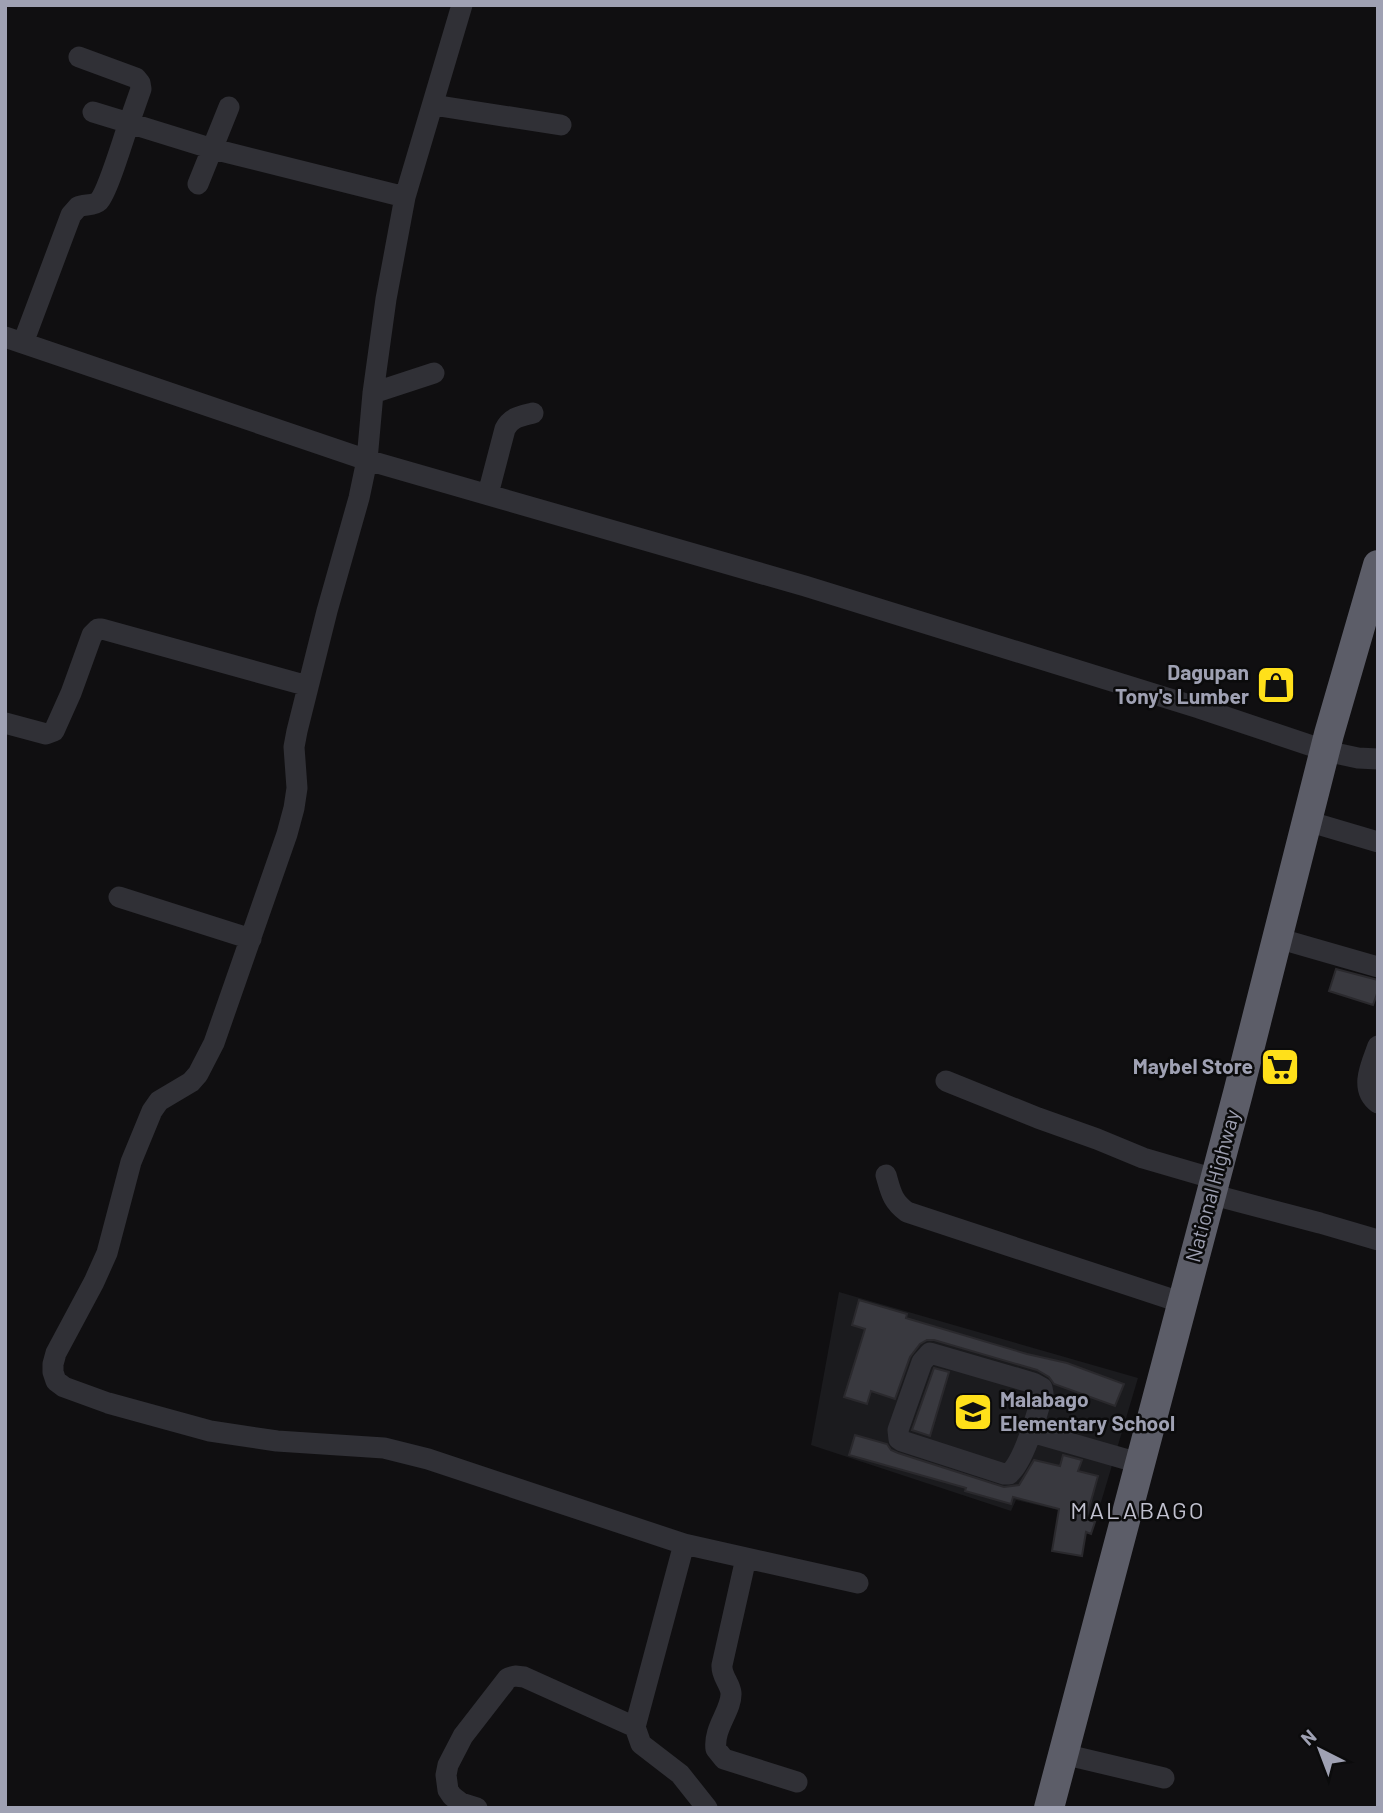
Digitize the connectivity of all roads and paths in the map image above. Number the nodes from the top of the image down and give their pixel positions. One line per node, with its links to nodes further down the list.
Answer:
1 (462, 5): 3 (street)
2 (79, 57): 6 (street)
3 (433, 105): 7 (street); 10 (street)
4 (229, 107): 8 (street)
5 (93, 112): 6 (street)
6 (128, 123): 8 (street); 11 (street)
7 (561, 125)
8 (213, 149): 9 (street); 10 (street)
9 (198, 184)
10 (405, 197): 13 (street)
11 (14, 340): 15 (street)
12 (434, 373): 13 (street)
13 (373, 393): 15 (street)
14 (533, 413): 16 (street)
15 (367, 460): 16 (street); 18 (street)
16 (488, 494): 20 (street)
17 (1378, 565): 20 (highway, National Highway)
18 (308, 686): 19 (street); 26 (street)
19 (5, 723)
20 (1325, 750): 21 (street); 22 (highway, National Highway)
21 (1378, 759)
22 (1307, 821): 23 (street); 25 (highway, National Highway)
23 (1378, 842)
24 (118, 897): 26 (street)
25 (1277, 938): 27 (street); 32 (highway, National Highway)
26 (251, 939): 37 (street)
27 (1378, 967)
28 (1378, 1046): 30 (street)
29 (946, 1081): 32 (street)
30 (1378, 1104)
31 (887, 1174): 34 (street)
32 (1213, 1187): 33 (street); 34 (highway, National Highway)
33 (1378, 1240)
34 (1183, 1303): 36 (highway, National Highway)
35 (1031, 1432): 35 (street); 36 (street)
36 (1139, 1463): 41 (highway, National Highway)
37 (684, 1544): 38 (street); 40 (street)
38 (746, 1558): 39 (street); 43 (street)
39 (858, 1583)
40 (635, 1727): 44 (street); 45 (street)
41 (1063, 1754): 42 (street); 46 (highway, National Highway)
42 (1164, 1778)
43 (797, 1782)
44 (477, 1808)
45 (707, 1808)
46 (1049, 1808)

